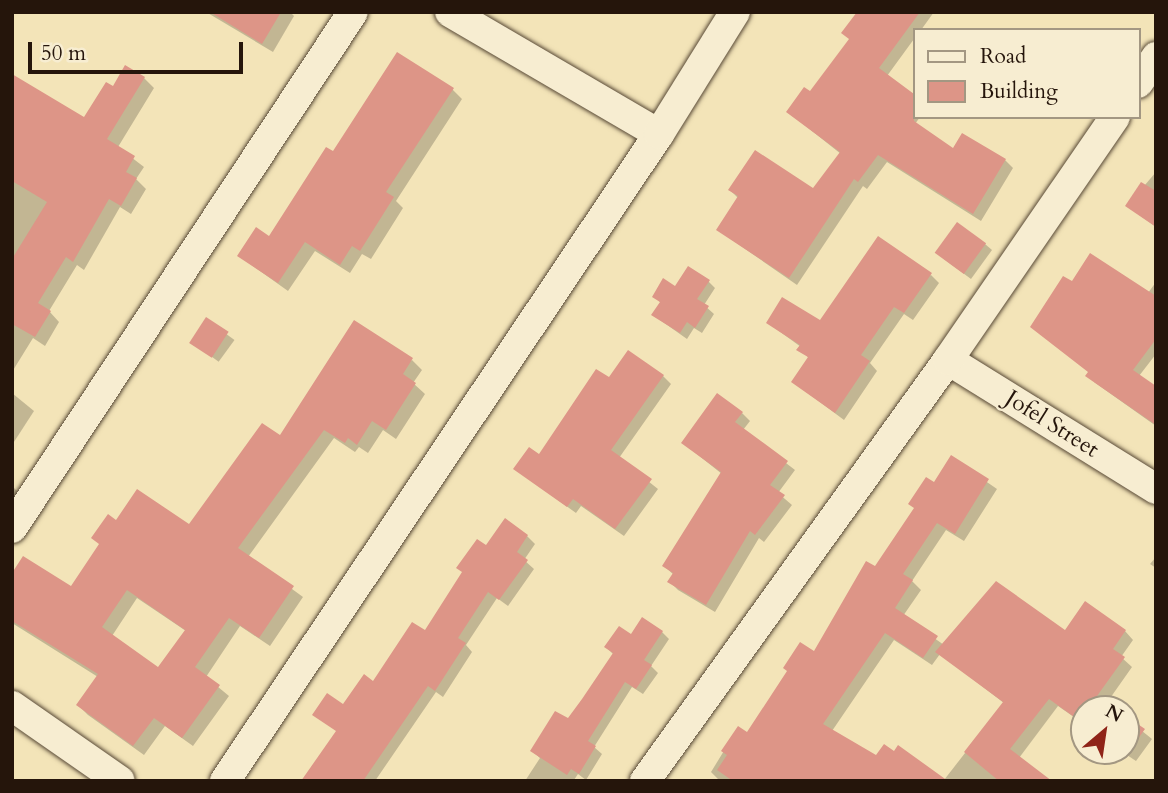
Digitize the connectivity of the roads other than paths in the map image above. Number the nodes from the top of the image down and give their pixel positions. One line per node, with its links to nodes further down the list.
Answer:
1 (353, 12): 10 (street)
2 (450, 12): 7 (street)
3 (735, 12): 7 (street)
4 (1156, 57): 5 (street)
5 (1140, 80)
6 (1114, 119): 8 (street)
7 (659, 134): 13 (street)
8 (948, 360): 9 (street, Jofel Street); 14 (street)
9 (1156, 488)
10 (12, 528)
11 (12, 706): 12 (street)
12 (120, 781)
13 (225, 781)
14 (646, 781)

